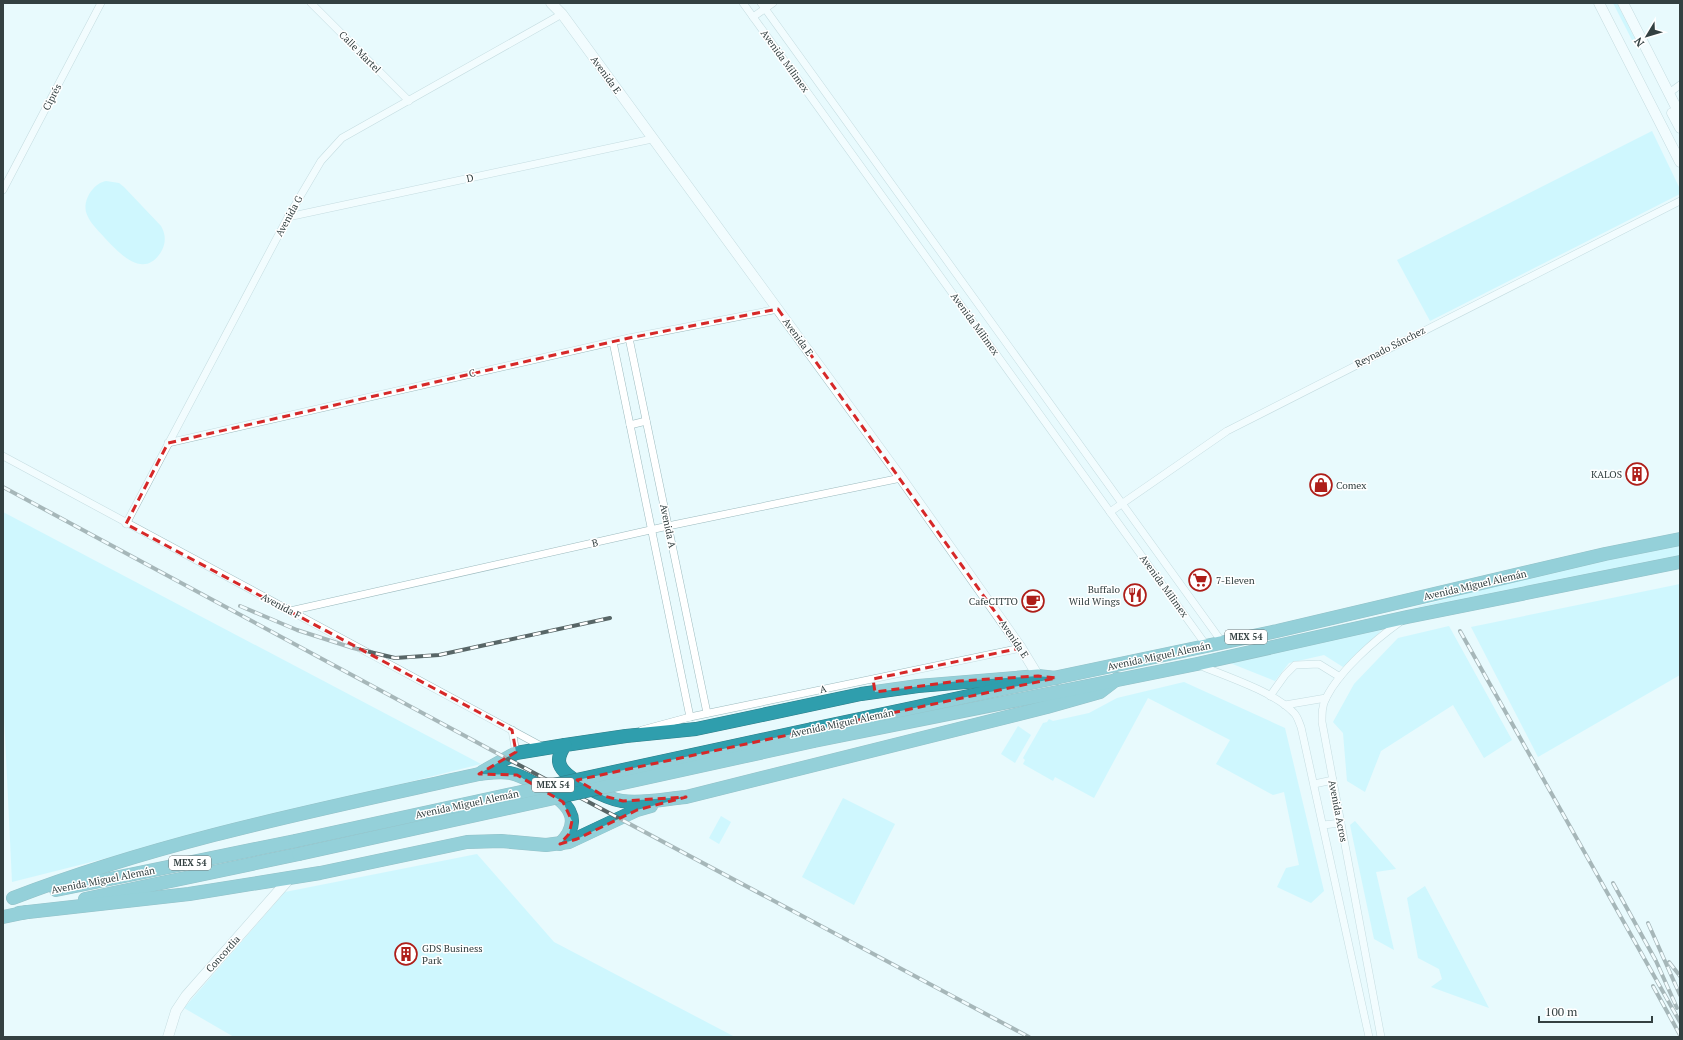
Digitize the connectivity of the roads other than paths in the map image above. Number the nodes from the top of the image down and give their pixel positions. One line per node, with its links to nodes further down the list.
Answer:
1 (101, 3): 18 (street, Ciprés)
2 (310, 3): 13 (street, Calle Martel)
3 (551, 3): 9 (main road, Avenida E)
4 (743, 3): 10 (street, Avenida Milimex)
5 (773, 3): 8 (street)
6 (1599, 3): 14 (main road)
7 (1624, 3): 12 (main road)
8 (763, 6): 10 (street); 29 (street, Avenida Milimex)
9 (562, 14): 13 (street, Avenida G); 16 (main road, Avenida E)
10 (753, 17): 30 (street, Avenida Milimex)
11 (1680, 85): 12 (street)
12 (1669, 93): 14 (main road)
13 (409, 101): 20 (street, Avenida G)
14 (1672, 115): 15 (main road); 17 (main road)
15 (1680, 128)
16 (652, 139): 20 (street, D); 21 (main road, Avenida E)
17 (1680, 162)
18 (3, 190)
19 (1680, 201): 29 (street, Reynado Sánchez)
20 (288, 217): 26 (street, Avenida G)
21 (778, 309): 22 (street, C); 28 (main road, Avenida E)
22 (629, 338): 23 (street, C); 24 (street, Avenida A)
23 (613, 342): 25 (street, Avenida A); 26 (street, C)
24 (646, 421): 25 (street); 32 (street, Avenida A)
25 (630, 425): 33 (street, Avenida A)
26 (168, 442): 31 (street, Avenida G)
27 (3, 456): 31 (street, Avenida F)
28 (901, 478): 32 (street, B); 40 (main road, Avenida E)
29 (1122, 502): 30 (street, Reynado Sánchez); 38 (street, Avenida Milimex)
30 (1110, 512): 39 (street, Avenida Milimex)
31 (126, 524): 36 (street, Avenida F)
32 (668, 526): 33 (street, B); 49 (street, Avenida A)
33 (651, 530): 36 (street, B); 50 (street, Avenida A)
34 (1680, 539): 38 (highway, Avenida Miguel Alemán / MEX 54)
35 (1680, 562): 37 (highway, Avenida Miguel Alemán / MEX 54)
36 (290, 611): 51 (street, Avenida F)
37 (1407, 617): 41 (highway, Avenida Miguel Alemán / MEX 54); 43 (street, Avenida Acros)
38 (1222, 642): 39 (highway, Avenida Miguel Alemán / MEX 54)
39 (1206, 645): 44 (highway, Avenida Miguel Alemán / MEX 54)
40 (1021, 648): 42 (main road, Avenida E); 49 (street, A)
41 (1197, 664): 45 (highway, Avenida Miguel Alemán / MEX 54); 46 (street, Avenida Acros)
42 (1038, 676): 44 (highway); 53 (highway)
43 (1340, 677): 46 (street); 47 (street, Avenida Acros)
44 (1056, 678): 52 (highway, Avenida Miguel Alemán / MEX 54)
45 (1117, 679): 52 (highway, Avenida Miguel Alemán / MEX 54); 60 (highway)
46 (1270, 696): 48 (street, Avenida Acros)
47 (1326, 698): 48 (street); 58 (street, Avenida Acros)
48 (1285, 705): 59 (street, Avenida Acros)
49 (706, 713): 50 (street, A)
50 (690, 716): 53 (street, A)
51 (512, 730): 54 (street, Avenida F); 56 (street)
52 (813, 735): 65 (highway, Avenida Miguel Alemán / MEX 54, bridge); 66 (highway, Avenida Miguel Alemán / MEX 54, bridge)
53 (626, 736): 55 (highway)
54 (544, 748): 55 (highway); 56 (highway)
55 (562, 751): 60 (highway)
56 (516, 753): 57 (highway)
57 (479, 774): 63 (highway); 65 (highway)
58 (1333, 780): 59 (street); 61 (street, Avenida Acros)
59 (1314, 784): 62 (street, Avenida Acros)
60 (686, 797): 63 (highway)
61 (1341, 823): 62 (street); 70 (street, Avenida Acros)
62 (1323, 825): 69 (street, Avenida Acros)
63 (560, 844): 64 (highway)
64 (290, 878): 66 (highway); 68 (main road, Concordia)
65 (8, 899)
66 (18, 914): 67 (highway, Avenida Miguel Alemán / MEX 54)
67 (3, 917)
68 (168, 1037)
69 (1369, 1037)
70 (1381, 1037)

